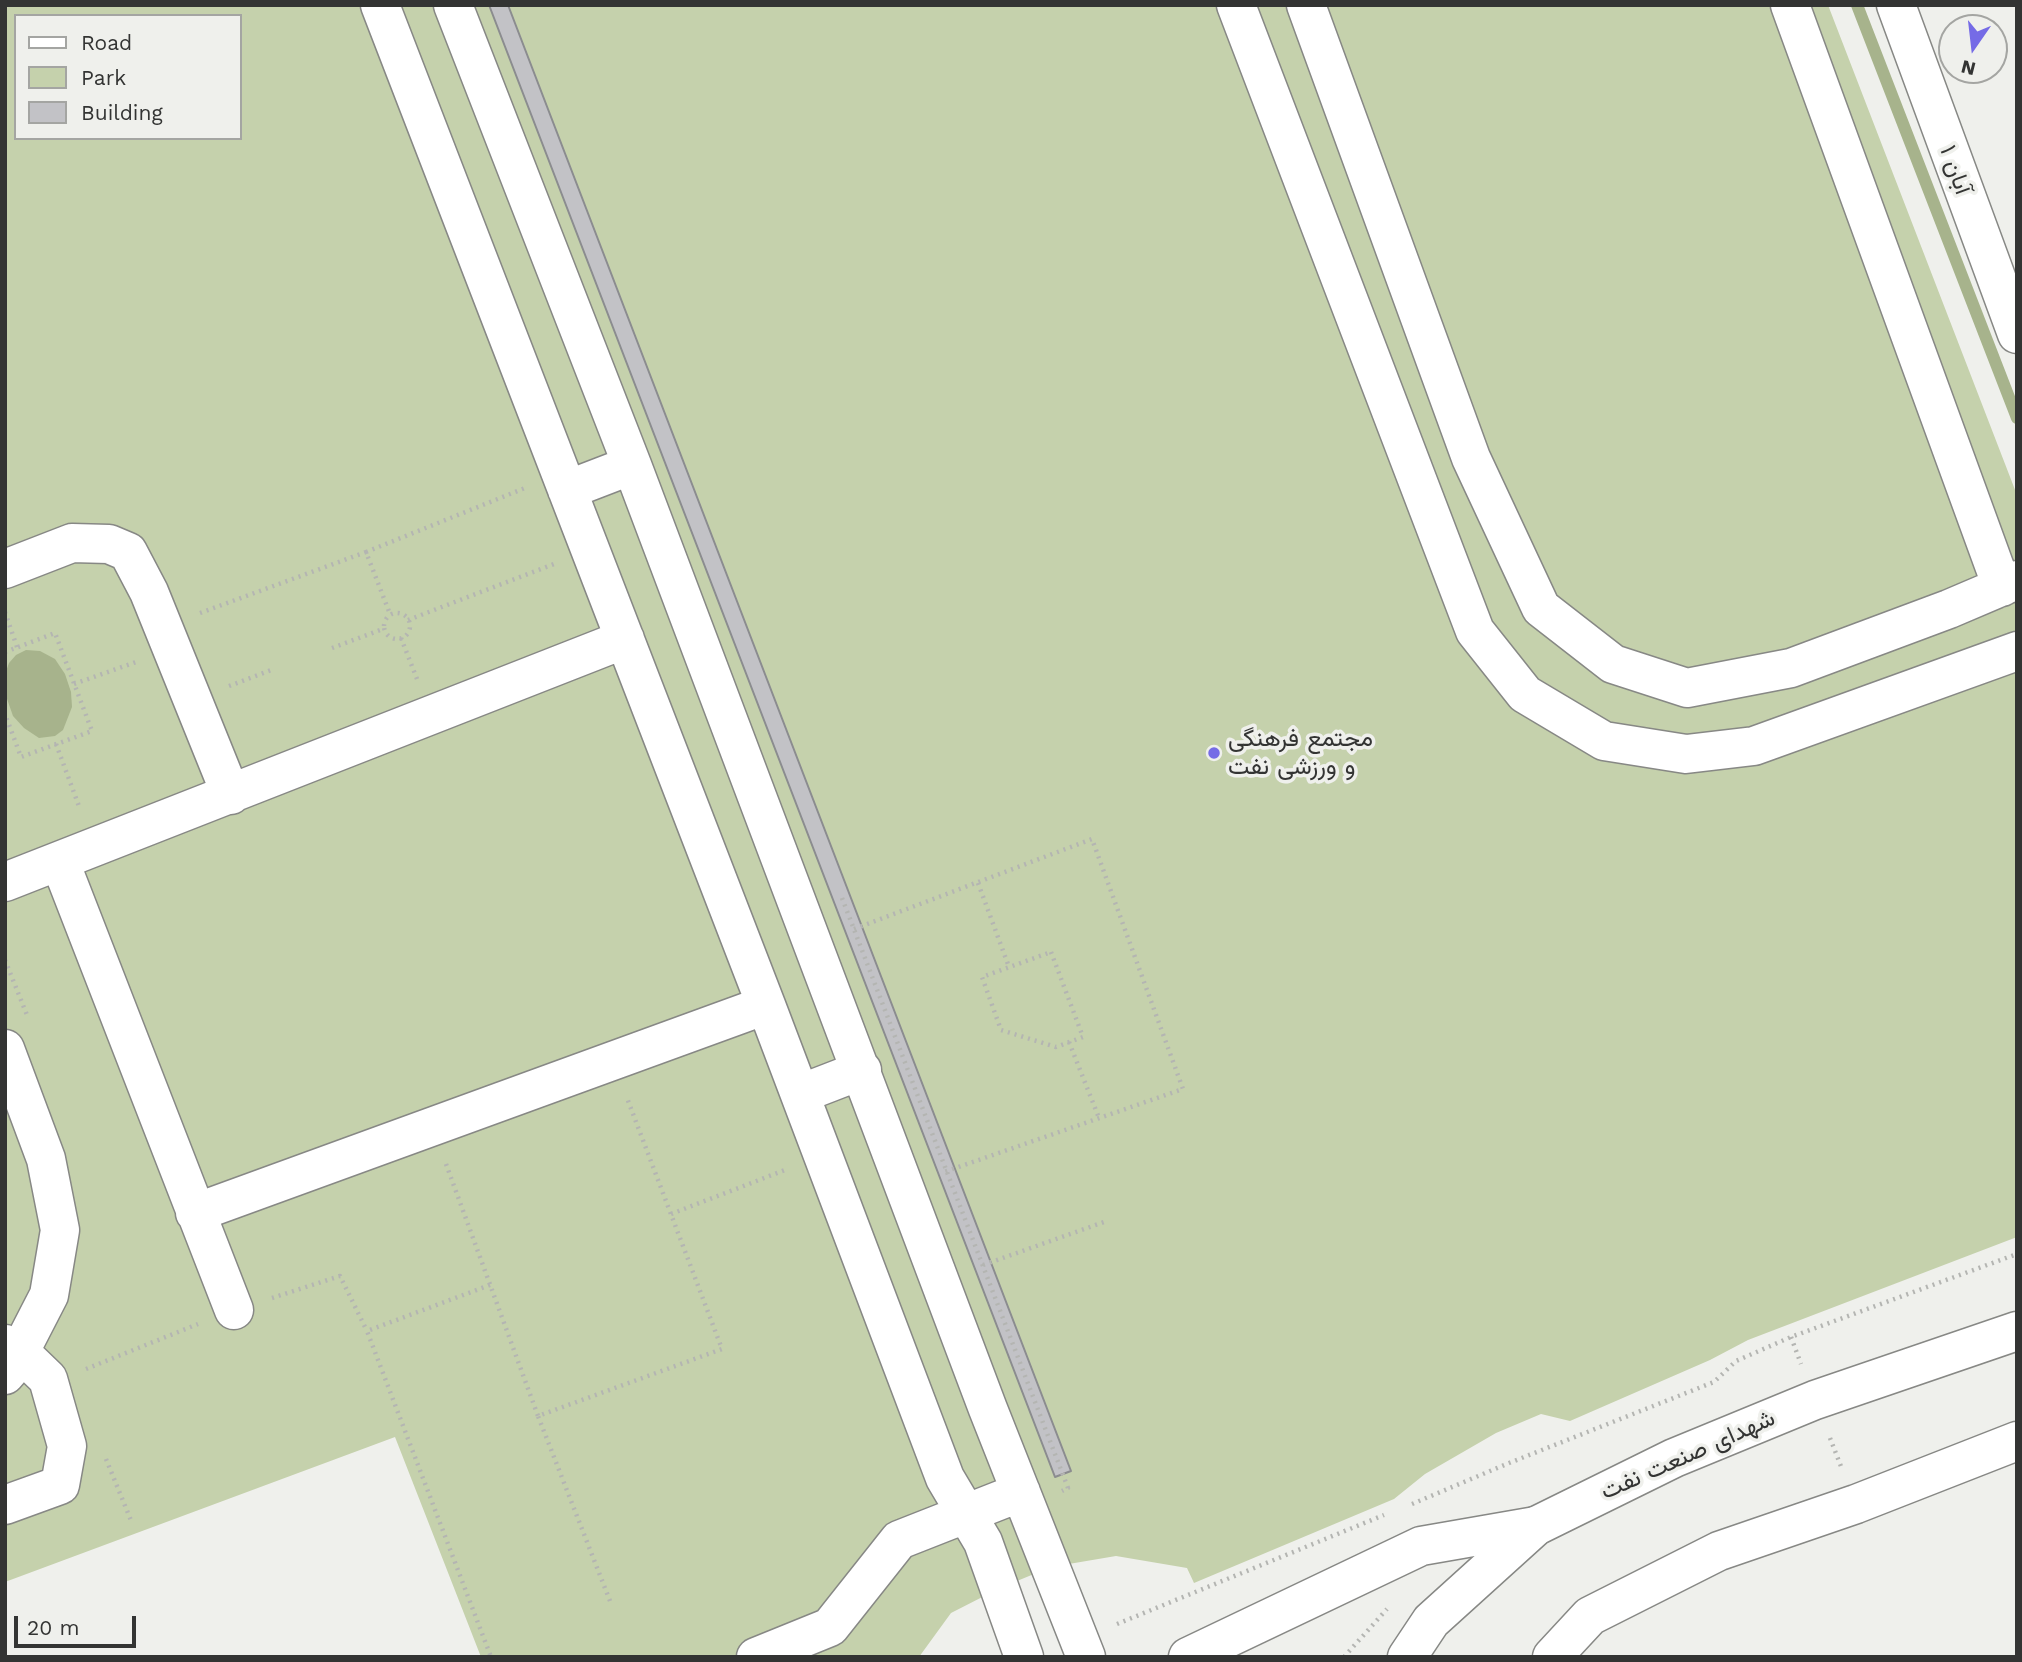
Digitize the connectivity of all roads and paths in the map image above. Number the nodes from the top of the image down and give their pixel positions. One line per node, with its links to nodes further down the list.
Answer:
1 (380, 5): 11 (main road)
2 (453, 5): 9 (main road)
3 (1236, 5): 10 (main road)
4 (1306, 5): 8 (main road)
5 (1790, 5): 15 (main road)
6 (1896, 5): 7 (main road, آبان ۱)
7 (2017, 334)
8 (1471, 458): 10 (main road); 26 (main road)
9 (632, 465): 11 (main road); 43 (main road)
10 (1416, 478): 31 (main road)
11 (551, 487): 12 (path); 21 (main road)
12 (366, 552): 17 (path); 20 (path)
13 (565, 559): 18 (path)
14 (5, 569): 20 (main road)
15 (2009, 584): 26 (main road)
16 (5, 612): 22 (path)
17 (390, 614): 18 (path); 19 (path)
18 (408, 620): 19 (path)
19 (383, 629): 23 (path)
20 (168, 638): 28 (path); 29 (main road)
21 (625, 639): 33 (main road); 39 (main road)
22 (17, 647): 25 (path); 28 (path)
23 (332, 648)
24 (2017, 651): 31 (main road)
25 (5, 652)
26 (1791, 668): 31 (main road)
27 (274, 669): 29 (path)
28 (74, 684): 32 (path)
29 (193, 699): 33 (main road)
30 (5, 714): 32 (path)
31 (1812, 725)
32 (56, 744): 34 (path)
33 (231, 795): 34 (main road)
34 (77, 856): 35 (main road); 49 (main road)
35 (5, 882)
36 (978, 883): 37 (path); 38 (path); 45 (path)
37 (854, 929)
38 (1009, 967): 40 (path); 40 (path)
39 (766, 1005): 42 (main road); 44 (main road)
40 (1069, 1042): 45 (path)
41 (5, 1049): 57 (main road)
42 (613, 1061): 46 (main road); 50 (path)
43 (862, 1070): 44 (main road); 48 (main road)
44 (800, 1094): 64 (main road)
45 (1099, 1118): 48 (path)
46 (432, 1127): 49 (main road); 54 (path)
47 (795, 1166): 50 (path)
48 (906, 1188): 60 (main road)
49 (195, 1213): 55 (main road)
50 (671, 1214): 58 (path)
51 (1104, 1222): 53 (path)
52 (2017, 1254): 62 (path)
53 (983, 1265)
54 (490, 1285): 58 (path); 68 (path)
55 (234, 1310)
56 (2017, 1331): 65 (main road, شهدای صنعت نفت)
57 (10, 1357): 61 (main road)
58 (538, 1416): 66 (path)
59 (2017, 1441): 73 (main road)
60 (1021, 1492): 64 (main road); 67 (main road)
61 (5, 1505)
62 (1404, 1508)
63 (1391, 1513): 67 (path)
64 (966, 1514): 69 (main road); 70 (main road)
65 (1536, 1526): 71 (main road); 72 (main road, شهدای صنعت نفت)
66 (610, 1601)
67 (1083, 1648)
68 (491, 1657)
69 (756, 1657)
70 (1024, 1657)
71 (1188, 1657)
72 (1407, 1657)
73 (1552, 1657)

